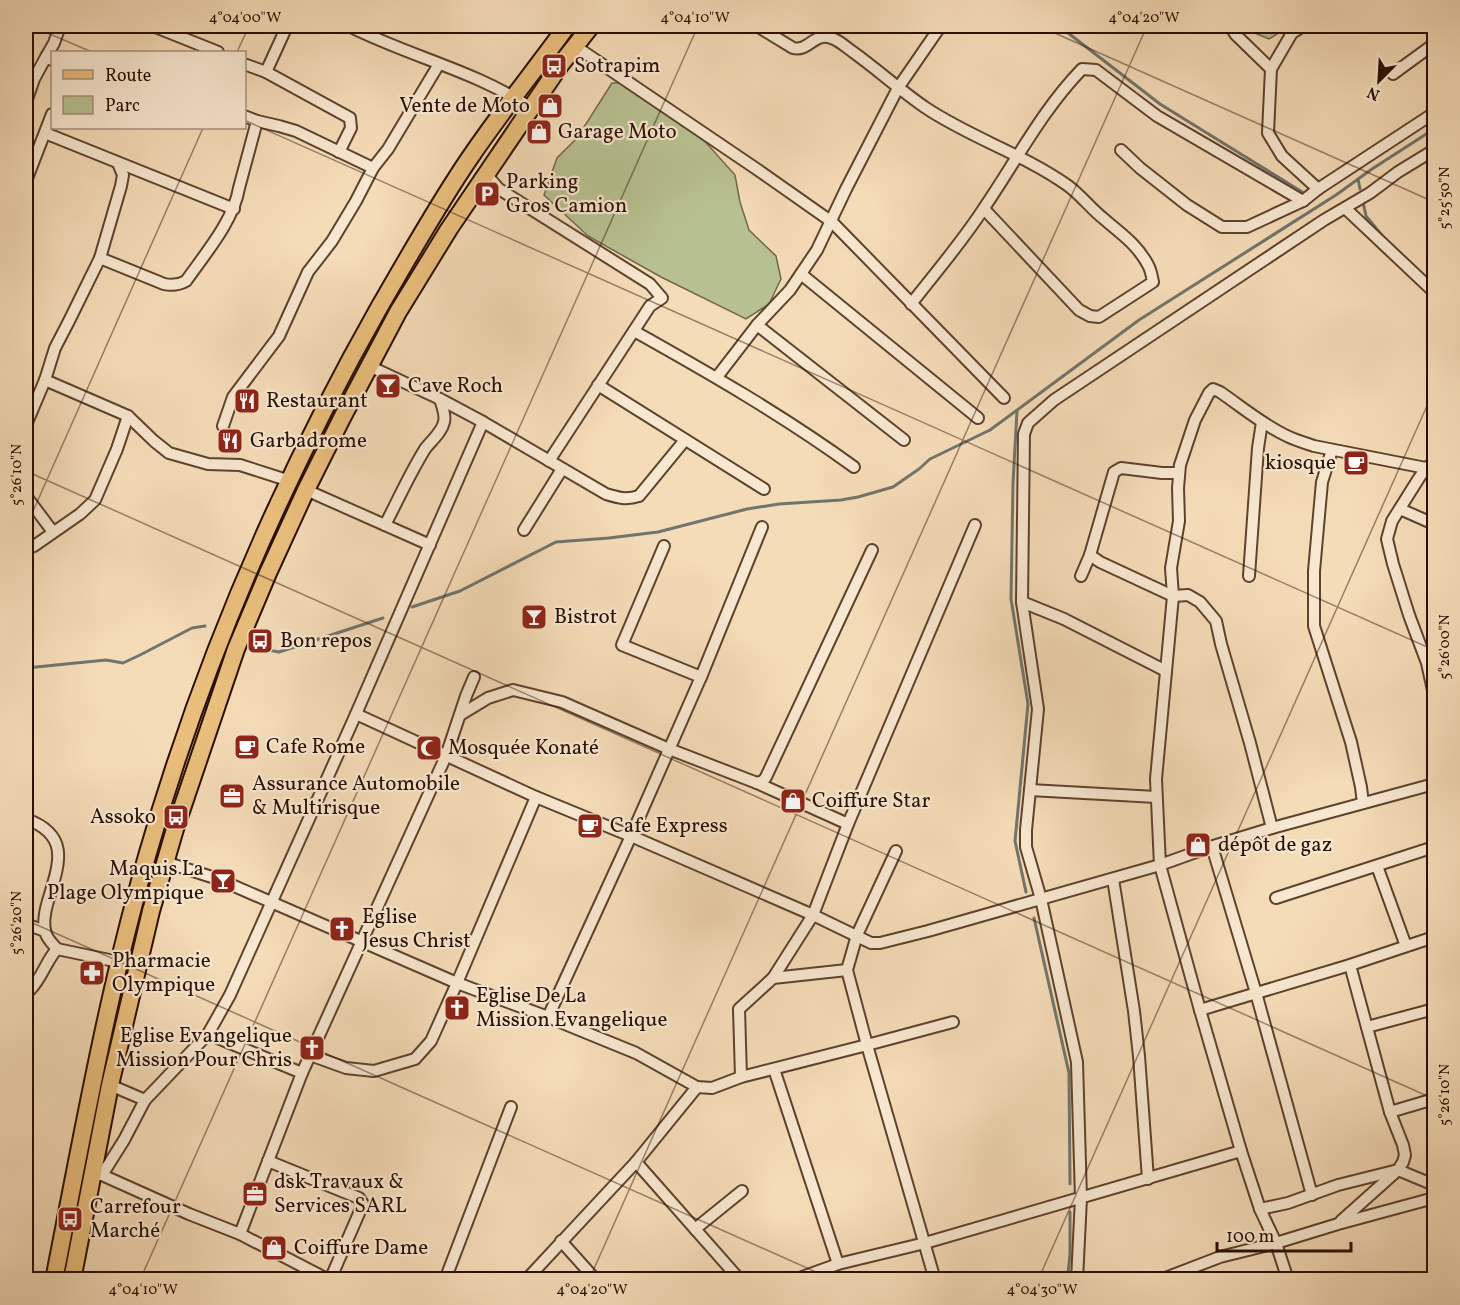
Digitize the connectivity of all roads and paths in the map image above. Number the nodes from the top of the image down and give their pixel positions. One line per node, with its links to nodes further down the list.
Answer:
1 (60, 26): 15 (street)
2 (153, 26): 16 (street)
3 (287, 26): 21 (street)
4 (349, 26): 18 (street)
5 (567, 26): 24 (main road)
6 (591, 26): 14 (main road)
7 (761, 26): 12 (street)
8 (828, 26): 12 (street)
9 (1230, 26): 20 (street)
10 (1303, 26): 20 (street)
11 (940, 27): 23 (street)
12 (824, 36): 23 (street)
13 (1434, 44): 22 (street)
14 (575, 46): 26 (main road); 45 (street)
15 (51, 51)
16 (216, 51)
17 (49, 58): 25 (street)
18 (439, 63): 24 (street); 37 (street)
19 (246, 65): 21 (street)
20 (1271, 69): 40 (street)
21 (266, 72): 34 (street)
22 (1393, 74)
23 (898, 88): 35 (street); 45 (street)
24 (515, 97): 26 (street); 72 (main road)
25 (26, 102)
26 (531, 108): 38 (main road)
27 (1434, 113): 40 (street)
28 (51, 117): 31 (street)
29 (246, 117): 30 (street)
30 (257, 122): 34 (street); 43 (street)
31 (45, 134): 36 (street); 39 (street)
32 (1121, 150): 41 (street)
33 (1434, 150): 42 (street)
34 (339, 152): 37 (street)
35 (1017, 156): 41 (street); 44 (street); 44 (street)
36 (118, 163): 43 (street); 46 (street)
37 (373, 168): 63 (street)
38 (486, 174): 51 (street); 52 (main road)
39 (26, 181)
40 (1318, 189): 41 (street)
41 (1303, 201)
42 (1345, 208): 48 (street); 91 (street)
43 (234, 209): 46 (street)
44 (984, 209): 49 (street)
45 (832, 222): 47 (street); 49 (street)
46 (100, 258): 54 (street)
47 (801, 274): 50 (street); 59 (street)
48 (1434, 292)
49 (911, 304): 56 (street)
50 (757, 325): 53 (street); 64 (street)
51 (634, 331): 53 (street); 55 (street)
52 (369, 366): 57 (street); 74 (main road)
53 (717, 378): 69 (street)
54 (45, 380): 58 (street); 62 (street)
55 (598, 385): 65 (street); 67 (street)
56 (1004, 398)
57 (440, 399): 60 (street); 78 (street)
58 (128, 416): 72 (street); 82 (street)
59 (978, 418)
60 (483, 422): 67 (street); 83 (street)
61 (1262, 422): 66 (street); 71 (street); 89 (street)
62 (26, 425)
63 (223, 426)
64 (904, 440)
65 (685, 441): 70 (street); 73 (street)
66 (1332, 450): 68 (street); 105 (street)
67 (549, 461): 70 (street)
68 (1430, 466): 76 (street)
69 (855, 467)
70 (562, 469): 81 (street)
71 (1179, 473): 87 (street); 90 (street)
72 (290, 481): 128 (main road)
73 (764, 489)
74 (306, 490): 78 (street); 113 (main road)
75 (26, 496): 82 (street)
76 (1400, 509): 77 (street); 95 (street)
77 (1434, 524)
78 (385, 525): 83 (street)
79 (975, 525): 107 (street)
80 (762, 528): 94 (street)
81 (524, 530)
82 (53, 532): 85 (street)
83 (430, 546): 96 (street)
84 (664, 546): 94 (street)
85 (26, 549)
86 (872, 550): 100 (street)
87 (1090, 555): 88 (street); 90 (street)
88 (1081, 576)
89 (1249, 576)
90 (1173, 596): 92 (street); 108 (street)
91 (1022, 602): 92 (street); 102 (street)
92 (1166, 671): 103 (street)
93 (474, 677): 97 (street)
94 (701, 677): 98 (street)
95 (1434, 695)
96 (356, 714): 99 (street); 119 (street)
97 (460, 715): 98 (street); 99 (street)
98 (669, 749): 100 (street); 109 (street)
99 (446, 756): 104 (street); 125 (street)
100 (757, 783): 107 (street)
101 (1434, 784): 105 (street)
102 (1030, 790): 103 (street); 118 (street)
103 (1156, 797): 114 (street)
104 (536, 798): 109 (street); 132 (street)
105 (1363, 803): 108 (street)
106 (26, 819): 122 (street)
107 (848, 824): 120 (street)
108 (1272, 828): 110 (street)
109 (632, 836): 120 (street); 137 (street)
110 (1210, 847): 114 (street); 134 (street)
111 (1434, 847): 115 (street)
112 (896, 851): 123 (street)
113 (165, 862): 119 (street); 146 (main road)
114 (1160, 865): 116 (street); 136 (street)
115 (1377, 866): 117 (street); 126 (street)
116 (1113, 879): 118 (street); 157 (street)
117 (1276, 898)
118 (1041, 899): 123 (street); 161 (street)
119 (272, 903): 125 (street); 140 (street)
120 (813, 915): 123 (street); 131 (street)
121 (26, 924): 122 (street)
122 (45, 931): 127 (street)
123 (857, 935): 130 (street)
124 (1434, 937): 126 (street)
125 (361, 941): 132 (street); 142 (street)
126 (1406, 946): 129 (street)
127 (57, 948): 128 (street); 133 (street)
128 (119, 962): 171 (main road)
129 (1350, 965): 134 (street); 139 (street)
130 (847, 970): 131 (street); 141 (street)
131 (773, 978): 145 (street)
132 (458, 983): 137 (street); 142 (street)
133 (26, 990)
134 (1256, 993): 136 (street); 160 (street)
135 (1434, 1009): 139 (street)
136 (1200, 1010): 152 (street)
137 (548, 1017): 147 (street)
138 (953, 1022): 141 (street)
139 (1367, 1027): 151 (street)
140 (208, 1034): 144 (street); 149 (street)
141 (867, 1045): 143 (street); 168 (street)
142 (310, 1055): 144 (street)
143 (774, 1069): 145 (street); 170 (street)
144 (302, 1073): 153 (street)
145 (741, 1077): 147 (street)
146 (110, 1085): 149 (street); 156 (main road)
147 (697, 1087): 154 (street)
148 (1434, 1099): 151 (street)
149 (145, 1100): 156 (street)
150 (511, 1107): 174 (street)
151 (1390, 1112): 155 (street)
152 (1241, 1151): 157 (street); 163 (street)
153 (268, 1161): 166 (street); 173 (street)
154 (636, 1162): 165 (street); 167 (street)
155 (1398, 1170): 158 (street); 160 (street); 164 (street)
156 (97, 1175): 166 (street); 172 (main road)
157 (1148, 1179): 161 (street)
158 (1434, 1185)
159 (742, 1191): 165 (street)
160 (1312, 1195): 163 (street)
161 (1081, 1198): 168 (street); 180 (street)
162 (1434, 1198): 164 (street)
163 (1260, 1209): 169 (street)
164 (1338, 1224): 169 (street)
165 (695, 1229): 177 (street)
166 (240, 1234): 173 (street)
167 (561, 1242): 175 (street); 176 (street)
168 (925, 1243): 170 (street); 179 (street)
169 (1276, 1243): 181 (street); 182 (street)
170 (838, 1264): 178 (street)
171 (54, 1280)
172 (72, 1280)
173 (329, 1280)
174 (445, 1280)
175 (526, 1280)
176 (596, 1280)
177 (740, 1280)
178 (795, 1280)
179 (935, 1280)
180 (1077, 1280)
181 (1160, 1280)
182 (1288, 1280)

